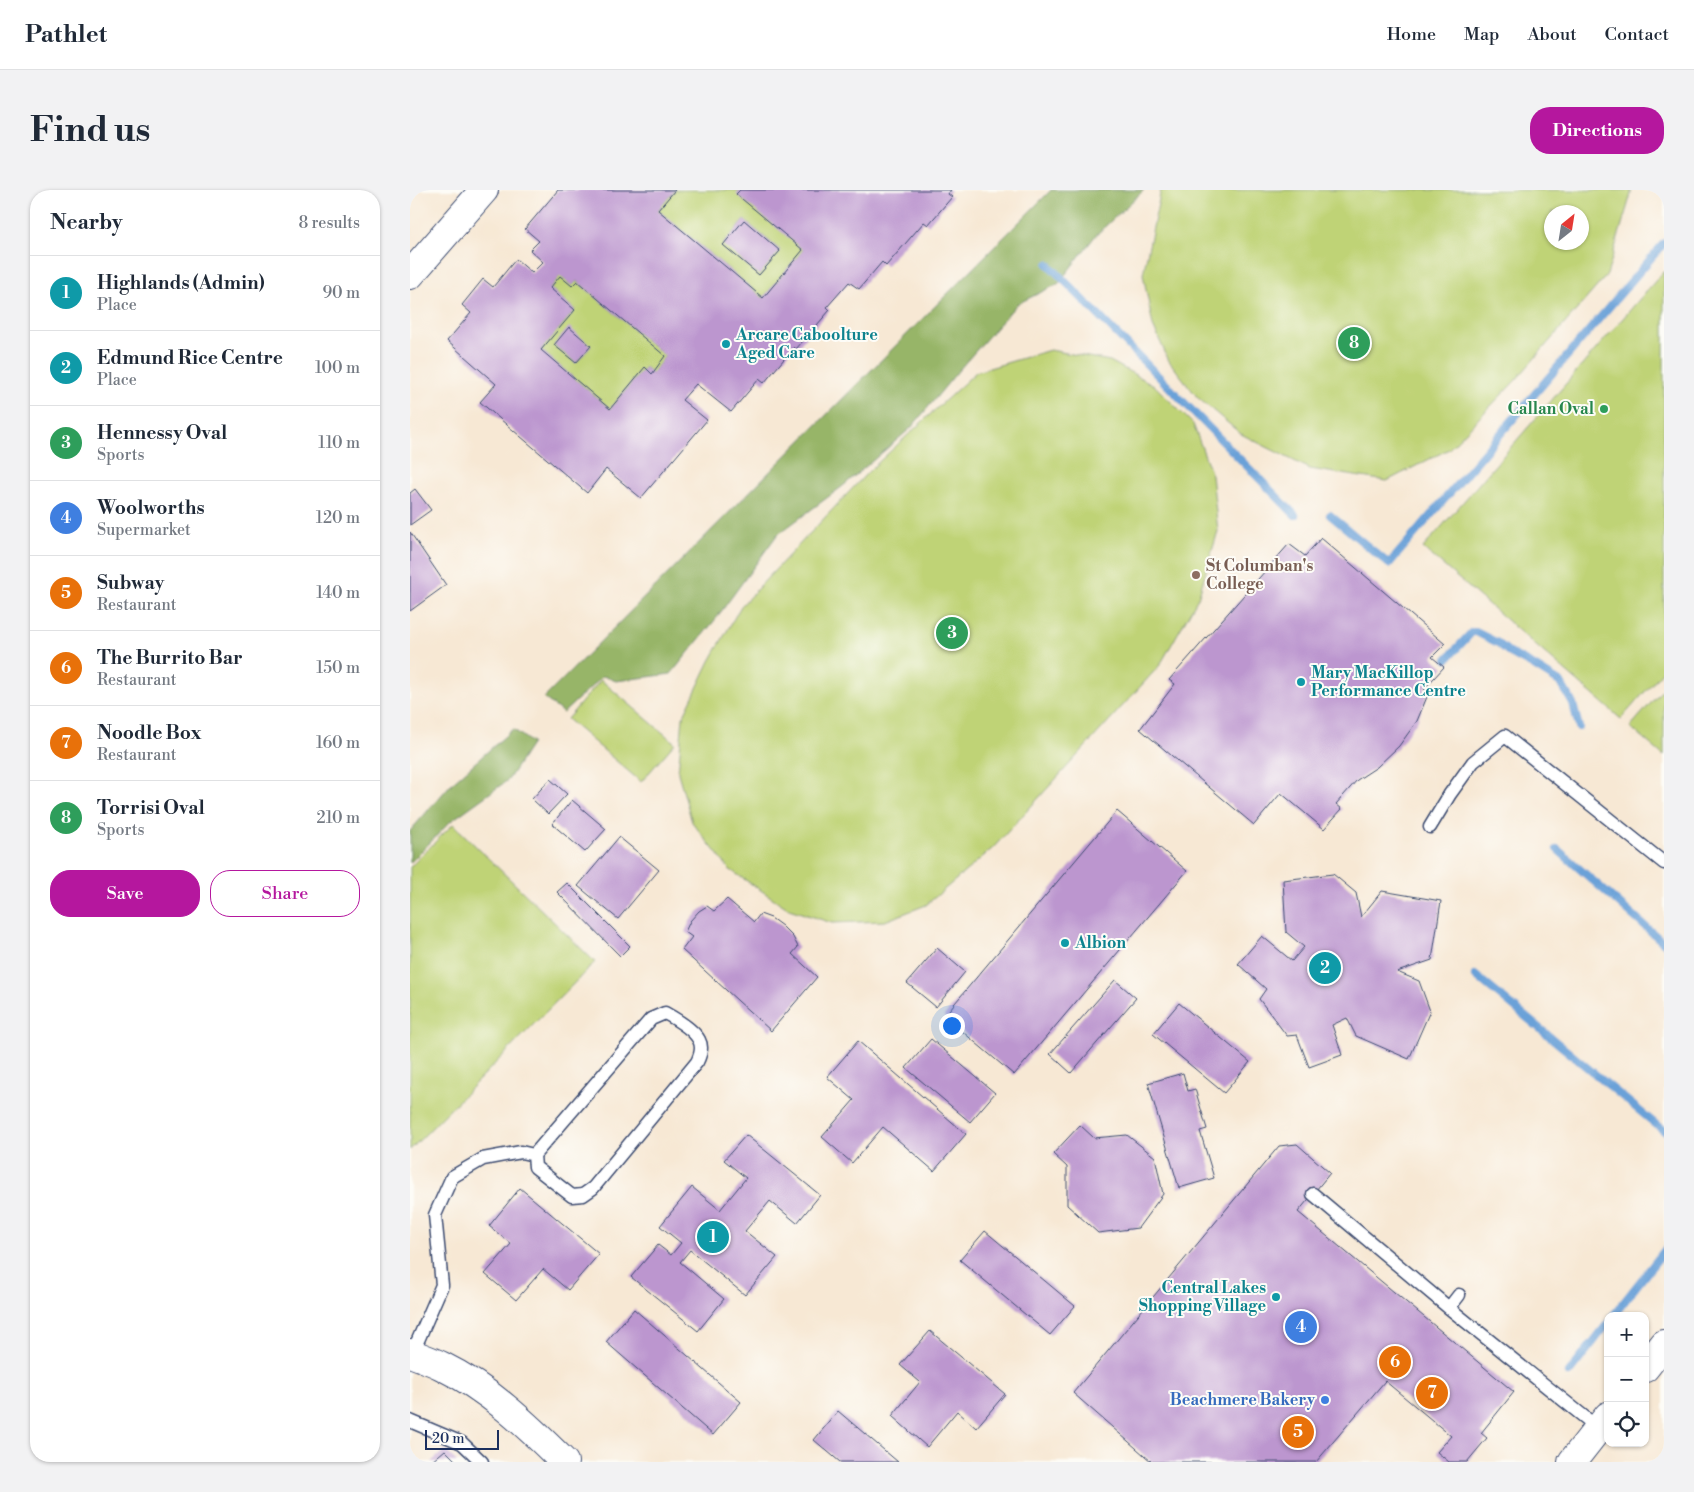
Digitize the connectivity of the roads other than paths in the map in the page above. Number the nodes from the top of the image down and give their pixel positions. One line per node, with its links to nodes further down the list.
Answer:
1 (484, 190): 2 (main road)
2 (410, 275)
3 (1430, 827): 4 (lane)
4 (1664, 863)
5 (534, 1155): 5 (lane); 10 (lane)
6 (1313, 1194): 8 (lane)
7 (1458, 1295): 8 (lane)
8 (1448, 1308): 13 (lane)
9 (1664, 1344): 11 (main road)
10 (411, 1353): 15 (main road)
11 (1649, 1363)
12 (410, 1422): 14 (lane)
13 (1603, 1422): 16 (main road)
14 (482, 1462)
15 (564, 1462)
16 (1572, 1462)

